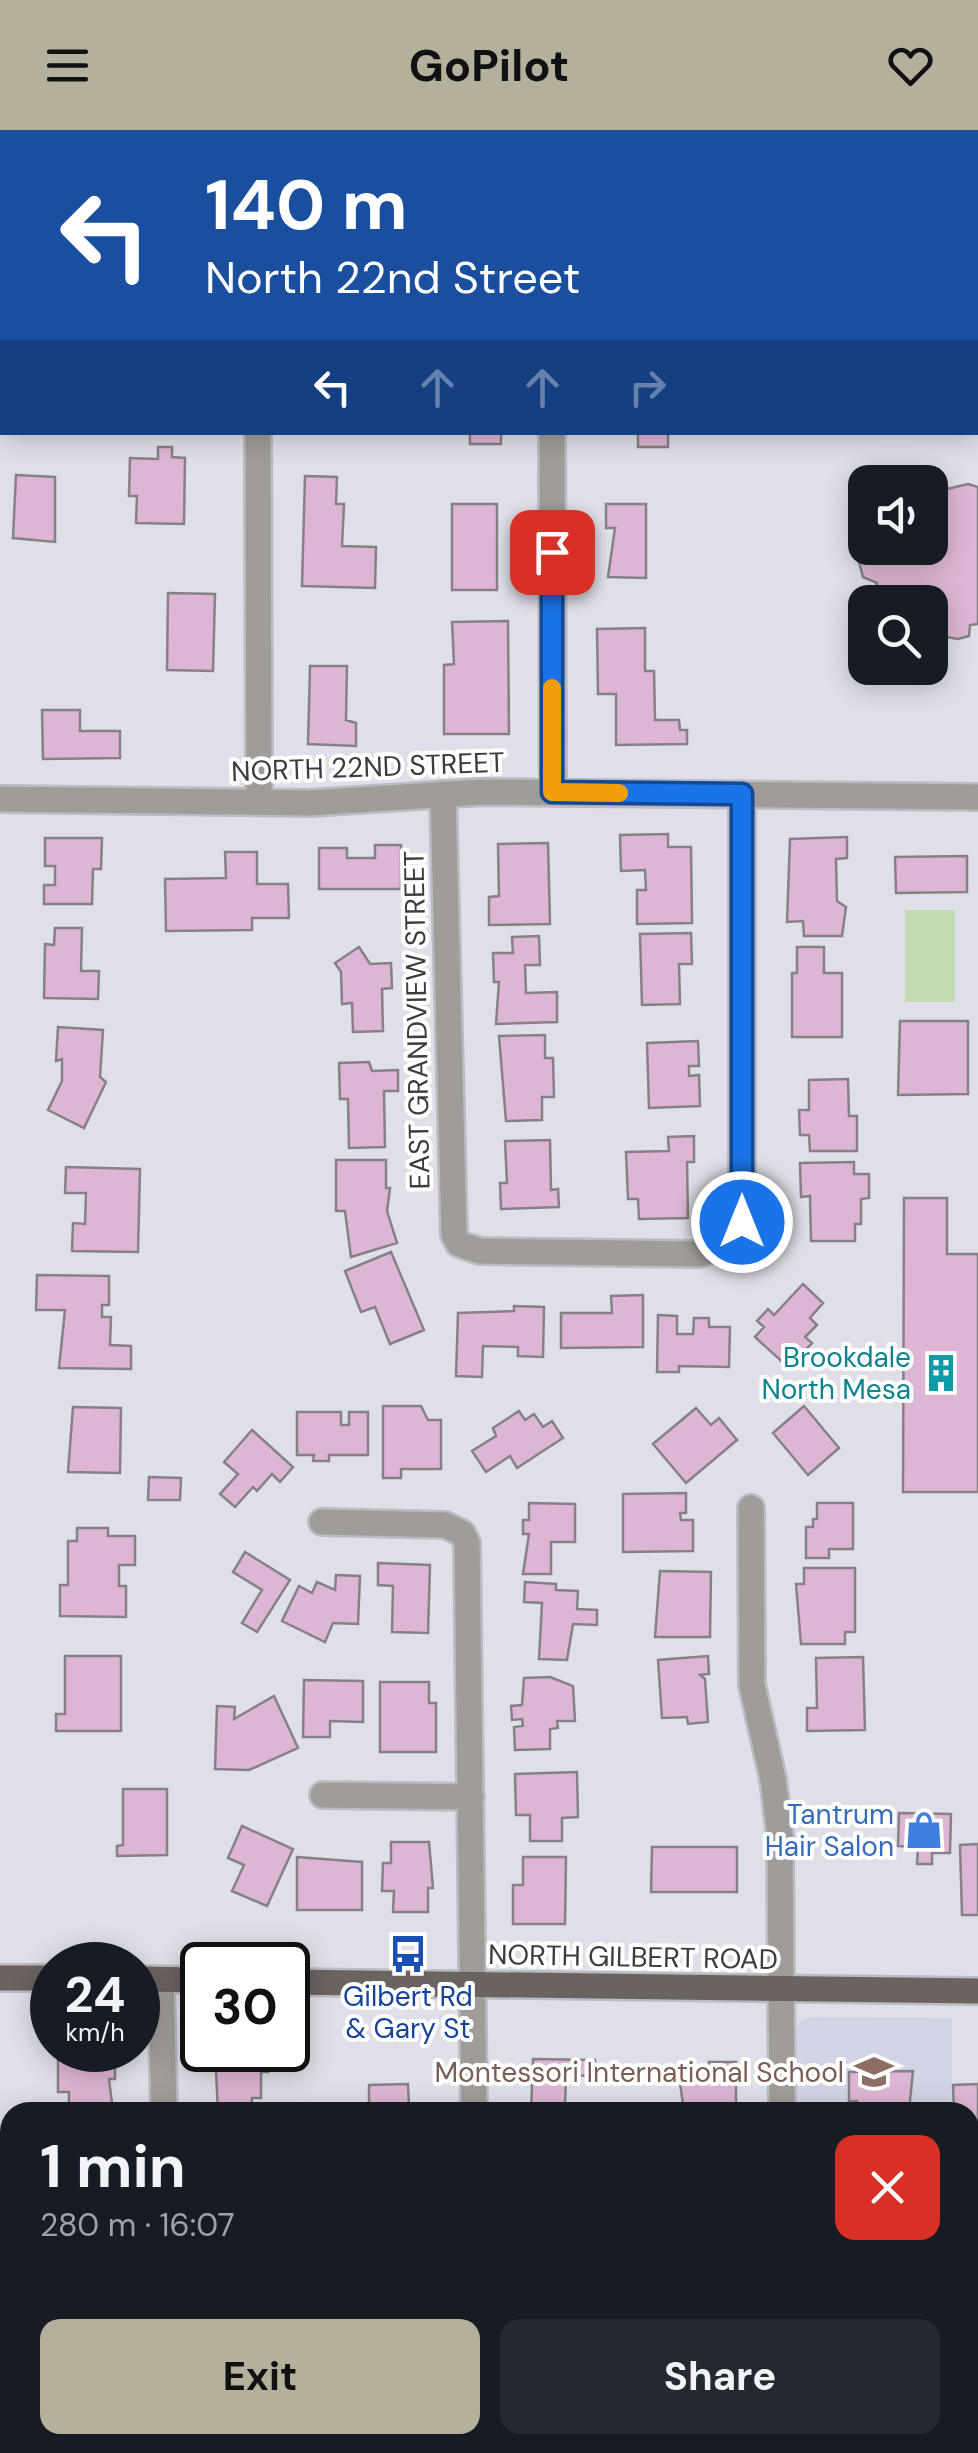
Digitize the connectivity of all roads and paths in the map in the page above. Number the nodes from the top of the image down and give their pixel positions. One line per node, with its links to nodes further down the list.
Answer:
1 (258, 435): 8 (street)
2 (552, 435): 3 (street)
3 (552, 792): 4 (street, NORTH 22ND STREET); 5 (street, NORTH 22ND STREET)
4 (443, 794): 5 (street, EAST GRANDVIEW STREET); 8 (street, NORTH 22ND STREET)
5 (742, 794): 6 (street, NORTH 22ND STREET)
6 (978, 797)
7 (0, 799): 8 (street, NORTH 22ND STREET)
8 (258, 802)
9 (751, 1508): 17 (street)
10 (322, 1522): 12 (street)
11 (323, 1795): 12 (street)
12 (470, 1797): 16 (street)
13 (0, 1978): 14 (main road)
14 (30, 1978)
15 (310, 1982): 16 (main road, NORTH GILBERT ROAD)
16 (471, 1984): 17 (main road, NORTH GILBERT ROAD); 21 (street)
17 (781, 1990): 18 (main road, NORTH GILBERT ROAD); 22 (street)
18 (978, 1991)
19 (159, 2072): 20 (street)
20 (163, 2102)
21 (474, 2102)
22 (782, 2102)

